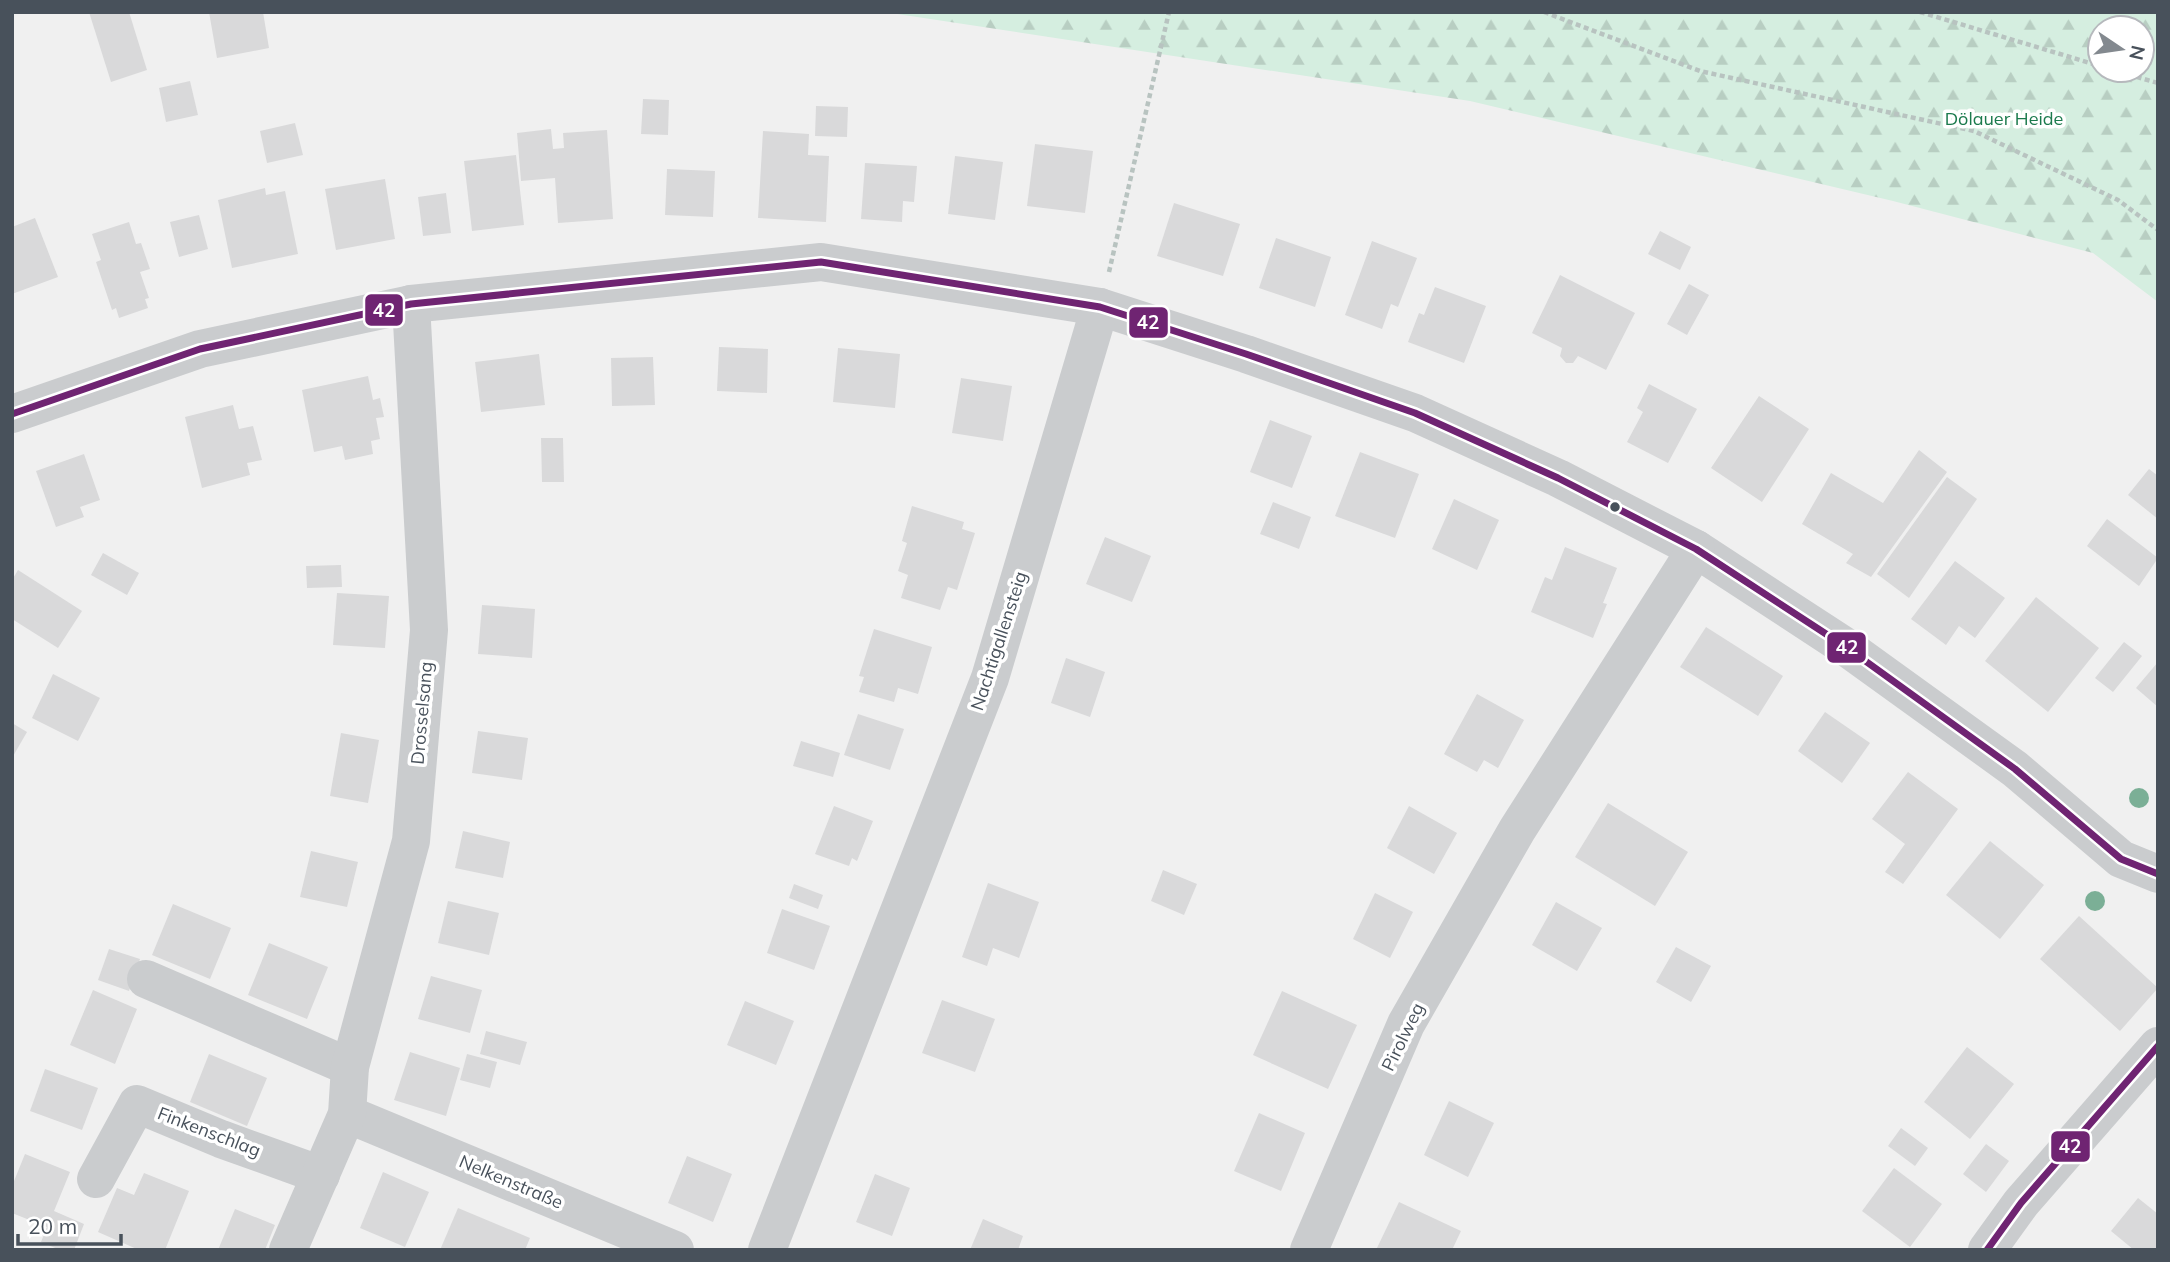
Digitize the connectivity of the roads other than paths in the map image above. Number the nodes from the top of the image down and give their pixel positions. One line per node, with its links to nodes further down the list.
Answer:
1 (411, 304): 2 (street); 3 (street); 8 (street, Drosselsang)
2 (1101, 307): 4 (street); 14 (street, Nachtigallensteig)
3 (12, 414)
4 (1696, 549): 5 (street); 15 (street, Pirolweg)
5 (2158, 874)
6 (146, 979): 8 (street)
7 (2158, 1046): 16 (street)
8 (350, 1067): 9 (street, Drosselsang)
9 (347, 1114): 10 (street); 13 (street, Nelkenstraße)
10 (321, 1175): 11 (street, Finkenschlag); 12 (street)
11 (96, 1179)
12 (288, 1250)
13 (676, 1250)
14 (767, 1250)
15 (1309, 1250)
16 (1987, 1250)

